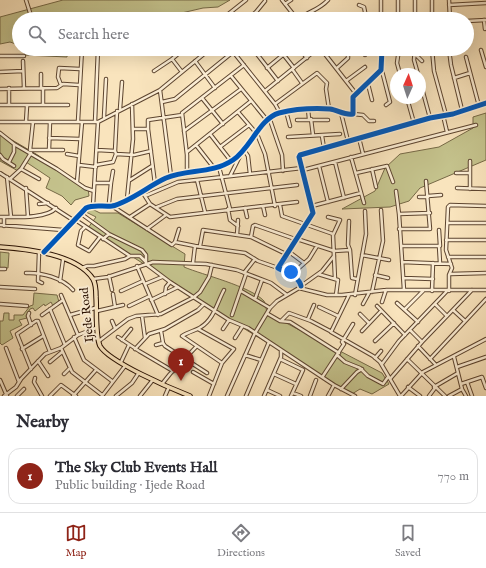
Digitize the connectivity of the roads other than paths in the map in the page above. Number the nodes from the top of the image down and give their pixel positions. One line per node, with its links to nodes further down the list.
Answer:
1 (26, 0): 17 (street)
2 (246, 0): 18 (street)
3 (269, 0): 12 (street)
4 (282, 0): 14 (street)
5 (291, 0): 14 (street)
6 (328, 0): 21 (street)
7 (381, 0): 23 (street)
8 (398, 0): 24 (street)
9 (415, 0): 25 (street)
10 (432, 0): 26 (street)
11 (449, 0): 16 (street)
12 (264, 1): 19 (street)
13 (486, 3): 16 (street)
14 (285, 4): 20 (street)
15 (359, 5): 22 (street)
16 (449, 5): 27 (street)
17 (30, 12)
18 (231, 12)
19 (256, 12)
20 (292, 12)
21 (308, 12)
22 (365, 12)
23 (381, 12)
24 (398, 12)
25 (415, 12)
26 (432, 12)
27 (450, 12)
28 (485, 20): 29 (street); 30 (street)
29 (474, 21)
30 (485, 29)
31 (481, 50): 59 (street)
32 (0, 56): 33 (street)
33 (24, 56)
34 (81, 56): 65 (street)
35 (98, 56): 138 (street)
36 (176, 56): 53 (street)
37 (201, 56): 54 (street)
38 (229, 56): 73 (street)
39 (237, 56): 57 (street)
40 (258, 56): 60 (street)
41 (282, 56): 60 (street)
42 (285, 56): 61 (street)
43 (327, 56): 62 (street)
44 (348, 56): 62 (street)
45 (382, 56): 66 (street)
46 (398, 56): 63 (street)
47 (415, 56): 64 (street)
48 (418, 56): 55 (street)
49 (433, 56): 121 (street)
50 (449, 56): 75 (street)
51 (466, 57): 71 (street)
52 (307, 58): 61 (street)
53 (172, 59): 68 (street); 70 (street)
54 (195, 61): 70 (street); 73 (street)
55 (422, 61)
56 (23, 62): 67 (street)
57 (244, 65): 74 (street); 91 (street)
58 (365, 67): 78 (street)
59 (486, 67)
60 (267, 68): 77 (street)
61 (293, 68): 77 (street); 80 (street)
62 (337, 68): 78 (street)
63 (399, 68)
64 (416, 68)
65 (80, 69): 82 (street); 83 (street)
66 (381, 70): 81 (street); 105 (street)
67 (23, 71): 69 (street); 86 (street)
68 (154, 71)
69 (0, 72)
70 (182, 72): 90 (street)
71 (470, 73): 75 (street); 108 (street)
72 (41, 74): 87 (street)
73 (205, 74): 88 (street); 96 (street)
74 (231, 75): 88 (street); 89 (street)
75 (454, 78): 112 (street)
76 (106, 80): 123 (street)
77 (278, 81): 91 (street)
78 (346, 81): 92 (street)
79 (122, 82): 109 (street)
80 (302, 83): 100 (street); 111 (street)
81 (367, 84): 92 (street); 94 (street)
82 (61, 85): 83 (street); 87 (street)
83 (80, 85): 136 (street)
84 (0, 88): 85 (street)
85 (9, 88): 86 (street); 106 (street)
86 (24, 88): 87 (street)
87 (42, 88): 103 (street)
88 (216, 88): 93 (street)
89 (241, 89): 95 (street); 114 (street)
90 (160, 90): 96 (street); 99 (street)
91 (265, 91): 100 (street)
92 (357, 95): 119 (street)
93 (202, 98): 114 (street); 120 (street)
94 (372, 100)
95 (251, 101): 115 (street); 128 (street)
96 (162, 102): 126 (street)
97 (426, 103): 125 (street)
98 (486, 103): 108 (street)
99 (132, 104): 109 (street); 144 (street)
100 (275, 104): 118 (street)
101 (409, 104): 139 (street)
102 (0, 105): 106 (street)
103 (43, 105): 104 (street); 107 (street)
104 (68, 105)
105 (386, 105)
106 (9, 106): 107 (street)
107 (26, 106): 133 (street)
108 (478, 106): 112 (street)
109 (120, 109): 113 (street)
110 (308, 109): 111 (street); 116 (street); 127 (street)
111 (329, 109): 117 (street)
112 (462, 110): 121 (street)
113 (117, 111): 123 (street); 170 (street)
114 (212, 111): 140 (street); 146 (street)
115 (238, 112): 140 (street); 141 (street)
116 (286, 112): 118 (street); 143 (street)
117 (341, 112): 119 (street); 158 (street)
118 (280, 113): 124 (street)
119 (353, 114): 131 (street)
120 (182, 115): 126 (street); 146 (street)
121 (446, 115): 122 (street)
122 (442, 116): 125 (street); 147 (street)
123 (104, 117): 138 (street)
124 (269, 117): 128 (street); 193 (street)
125 (430, 118): 139 (street)
126 (164, 119): 145 (street); 201 (street)
127 (310, 119): 129 (street); 130 (street); 152 (street)
128 (267, 120): 150 (street)
129 (297, 120)
130 (328, 120)
131 (374, 121)
132 (0, 122): 133 (street)
133 (26, 122): 134 (street)
134 (33, 122): 135 (street); 168 (street)
135 (50, 122): 136 (street); 155 (street)
136 (78, 122): 137 (street)
137 (82, 122): 138 (street); 157 (street)
138 (96, 122): 165 (street)
139 (414, 123): 156 (street)
140 (223, 124): 149 (street)
141 (249, 125): 150 (street); 161 (street)
142 (476, 125): 147 (street)
143 (290, 126)
144 (133, 129): 145 (street); 175 (street)
145 (148, 129): 167 (street)
146 (184, 131): 169 (street)
147 (447, 132): 173 (street)
148 (0, 133): 159 (street)
149 (210, 134): 160 (street); 161 (street)
150 (257, 134): 166 (street); 195 (street)
151 (340, 134): 153 (street)
152 (313, 135): 153 (street); 154 (street)
153 (322, 136): 162 (street)
154 (288, 137)
155 (49, 138): 157 (street); 163 (street)
156 (359, 138): 158 (street); 173 (street)
157 (80, 139): 176 (street)
158 (348, 141): 162 (street)
159 (14, 144): 168 (street); 180 (street)
160 (196, 145): 169 (street); 188 (street)
161 (220, 147): 178 (street)
162 (324, 148): 190 (street)
163 (48, 150): 164 (street); 168 (street)
164 (63, 150)
165 (97, 150): 170 (street); 184 (street)
166 (244, 150): 171 (street); 200 (street)
167 (150, 151): 175 (street); 185 (street)
168 (31, 152): 189 (street); 210 (street)
169 (187, 152): 199 (street)
170 (115, 153): 175 (street); 184 (street)
171 (241, 153): 178 (street); 202 (street)
172 (67, 154): 176 (street)
173 (363, 154): 177 (street)
174 (0, 155): 180 (street)
175 (131, 155): 207 (street)
176 (79, 156): 182 (street)
177 (351, 157): 181 (street); 196 (street)
178 (231, 161): 187 (street)
179 (470, 161): 198 (street)
180 (8, 162): 183 (street)
181 (335, 162): 186 (street); 230 (street)
182 (79, 165): 184 (street); 210 (street)
183 (14, 166)
184 (96, 166): 212 (street)
185 (152, 166): 207 (street); 214 (street)
186 (319, 166): 190 (street); 233 (street)
187 (219, 167): 188 (street); 204 (street)
188 (214, 168): 199 (street)
189 (21, 169): 205 (street); 206 (street)
190 (303, 169): 193 (street); 244 (street)
191 (372, 169): 196 (street); 211 (street); 216 (street)
192 (113, 171): 213 (street)
193 (283, 171): 195 (street)
194 (0, 172): 203 (street)
195 (267, 173): 200 (street); 219 (street)
196 (356, 173): 225 (street)
197 (456, 173): 198 (street)
198 (470, 173): 220 (street)
199 (187, 174): 201 (street)
200 (250, 174): 202 (street)
201 (171, 176): 214 (street)
202 (230, 176): 204 (street)
203 (7, 177): 205 (street); 260 (street)
204 (222, 177): 208 (street); 224 (street)
205 (10, 179): 217 (street)
206 (39, 179)
207 (129, 180): 231 (street)
208 (197, 180): 227 (street); 238 (street)
209 (426, 181): 228 (street)
210 (77, 182): 222 (street)
211 (393, 182)
212 (95, 183): 213 (street); 222 (street)
213 (112, 183): 235 (street)
214 (155, 184): 231 (street)
215 (297, 185): 219 (street)
216 (376, 187)
217 (26, 188): 234 (street); 261 (street)
218 (457, 188): 220 (street)
219 (271, 189): 224 (street); 243 (street)
220 (470, 189): 221 (street)
221 (486, 189)
222 (94, 191): 240 (street)
223 (396, 191): 255 (street)
224 (227, 193): 227 (street); 249 (street)
225 (361, 193): 230 (street); 236 (street)
226 (442, 195): 228 (street)
227 (202, 196): 246 (street); 252 (street)
228 (428, 196): 229 (street); 254 (street)
229 (419, 197)
230 (344, 198): 233 (street)
231 (127, 199): 241 (street)
232 (297, 202): 239 (street)
233 (328, 202): 244 (street)
234 (48, 203): 237 (street); 247 (street)
235 (109, 203)
236 (364, 203)
237 (39, 204)
238 (150, 204): 246 (street); 262 (street)
239 (280, 205): 243 (street); 270 (street)
240 (93, 206): 241 (street); 253 (street)
241 (112, 206): 262 (street)
242 (263, 206): 243 (street); 248 (street); 257 (street)
243 (275, 206)
244 (312, 206): 270 (street)
245 (486, 206): 268 (street)
246 (157, 207): 256 (street)
247 (56, 208): 261 (street); 265 (street)
248 (245, 208): 249 (street); 263 (street)
249 (229, 209): 252 (street); 272 (street)
250 (381, 210): 305 (street)
251 (366, 211): 299 (street)
252 (206, 212): 256 (street)
253 (80, 213): 265 (street); 279 (street)
254 (430, 213): 255 (street); 276 (street)
255 (399, 214): 276 (street)
256 (166, 215): 274 (street)
257 (265, 215)
258 (0, 217): 259 (street)
259 (4, 217): 260 (street); 271 (street)
260 (11, 217): 261 (street)
261 (28, 217)
262 (130, 217): 274 (street)
263 (247, 217)
264 (328, 217): 280 (street)
265 (74, 219): 273 (street); 277 (street)
266 (238, 220): 272 (street)
267 (348, 221): 294 (street)
268 (449, 222): 269 (street); 285 (street)
269 (486, 223)
270 (306, 224): 280 (street); 284 (street)
271 (2, 225): 277 (street)
272 (238, 226): 281 (street)
273 (85, 227): 283 (street); 283 (street)
274 (147, 229): 287 (street)
275 (179, 229): 287 (street)
276 (399, 229): 291 (street)
277 (63, 230): 296 (street)
278 (439, 230): 292 (street)
279 (109, 234): 283 (street); 309 (street)
280 (333, 234): 295 (street)
281 (237, 235): 282 (street); 289 (street)
282 (251, 237): 284 (street); 297 (street)
283 (102, 238): 300 (street)
284 (296, 239): 290 (street); 297 (street)
285 (446, 240): 286 (street); 303 (street)
286 (486, 240)
287 (175, 242): 288 (street)
288 (195, 246): 289 (street); 310 (street)
289 (200, 246): 304 (street)
290 (317, 246): 295 (street); 312 (street)
291 (401, 246): 292 (street); 308 (street)
292 (440, 247): 313 (street)
293 (0, 248): 296 (main road, Ijede Road); 298 (main road, Ijede Road)
294 (350, 250): 295 (street); 335 (street)
295 (334, 251): 301 (street)
296 (44, 252): 320 (main road, Ijede Road)
297 (287, 252): 312 (street); 317 (street)
298 (39, 253): 306 (main road, Ijede Road); 324 (street)
299 (362, 255): 305 (street); 335 (street)
300 (130, 256): 309 (street); 320 (street)
301 (334, 256): 325 (street); 334 (street)
302 (486, 256): 303 (street)
303 (448, 257): 314 (street)
304 (255, 259): 317 (street); 322 (street)
305 (379, 259): 307 (street); 329 (street)
306 (63, 260): 338 (street); 388 (main road, Ijede Road)
307 (389, 260)
308 (402, 262): 311 (street); 332 (street)
309 (146, 263): 310 (street); 316 (street); 330 (street)
310 (193, 263): 315 (street)
311 (433, 263): 313 (street); 336 (street)
312 (304, 264): 327 (street)
313 (440, 264): 314 (street)
314 (451, 264): 326 (street)
315 (212, 265): 322 (street); 366 (street)
316 (137, 266): 328 (street); 341 (street)
317 (278, 268): 327 (street)
318 (0, 269): 319 (street)
319 (5, 269)
320 (81, 269): 333 (main road, Ijede Road)
321 (26, 273): 324 (street)
322 (245, 273): 337 (street); 353 (street)
323 (486, 273): 326 (street)
324 (39, 274): 338 (street); 340 (street)
325 (318, 274): 334 (street); 344 (street)
326 (450, 274): 356 (street)
327 (291, 275): 344 (street)
328 (109, 276): 333 (street); 347 (street)
329 (375, 276): 331 (street); 358 (street)
330 (162, 277): 339 (street); 341 (street)
331 (388, 278)
332 (403, 278): 336 (street); 350 (street)
333 (93, 279): 388 (main road, Ijede Road)
334 (335, 279): 363 (street)
335 (357, 279): 365 (street)
336 (434, 279): 355 (street)
337 (262, 280): 362 (street); 369 (street)
338 (60, 281): 346 (street)
339 (170, 282): 342 (street); 360 (street)
340 (42, 283)
341 (144, 283): 357 (street); 367 (street)
342 (178, 286): 360 (street); 366 (street)
343 (0, 287): 345 (street)
344 (300, 287): 362 (street); 363 (street)
345 (35, 289)
346 (73, 290)
347 (112, 290)
348 (224, 290): 389 (street)
349 (386, 290): 350 (street); 358 (street); 371 (street)
350 (404, 290): 354 (street)
351 (472, 290): 352 (street); 356 (street); 390 (street)
352 (486, 290)
353 (240, 291): 369 (street); 399 (street)
354 (423, 291): 355 (street); 387 (street)
355 (432, 291): 356 (street)
356 (448, 291): 376 (street)
357 (121, 292)
358 (371, 292): 365 (street); 375 (street)
359 (113, 294): 380 (street)
360 (165, 294): 367 (street)
361 (61, 295): 368 (street)
362 (287, 295): 384 (street)
363 (336, 295): 364 (street)
364 (349, 295): 365 (street); 401 (street)
365 (355, 295)
366 (194, 297): 374 (street); 398 (street)
367 (151, 298): 381 (street); 398 (street)
368 (63, 300): 386 (street); 397 (street)
369 (255, 300): 384 (street)
370 (486, 300): 407 (street)
371 (382, 302)
372 (397, 303): 387 (street)
373 (0, 304): 379 (street)
374 (204, 304): 389 (street); 420 (street)
375 (363, 304)
376 (435, 304): 402 (street); 408 (street)
377 (123, 305): 380 (street)
378 (314, 305): 404 (street)
379 (27, 306)
380 (115, 306): 388 (street)
381 (129, 306)
382 (377, 306): 391 (street)
383 (319, 307): 401 (street)
384 (270, 308): 394 (street)
385 (291, 308): 393 (street)
386 (50, 309): 396 (street); 439 (street)
387 (405, 309): 408 (street)
388 (96, 310): 397 (street); 414 (main road, Ijede Road); 434 (main road, Ijede Road)
389 (215, 310): 403 (street); 417 (street)
390 (454, 310): 402 (street); 407 (street)
391 (381, 311): 409 (street); 410 (street)
392 (29, 313): 412 (street)
393 (288, 313): 404 (street); 406 (street)
394 (268, 314): 406 (street); 423 (street)
395 (360, 314): 409 (street)
396 (42, 315)
397 (70, 315): 424 (street)
398 (158, 315): 400 (street)
399 (232, 315)
400 (142, 316): 415 (street); 429 (street)
401 (338, 316): 421 (street)
402 (447, 316): 437 (street)
403 (229, 320): 413 (street); 418 (street)
404 (308, 320): 421 (street)
405 (112, 321): 415 (street)
406 (280, 321): 452 (street)
407 (465, 321): 460 (street)
408 (418, 322): 419 (street)
409 (369, 323): 422 (street)
410 (394, 323): 425 (street); 436 (street)
411 (353, 324): 431 (street)
412 (31, 325): 426 (street); 446 (street)
413 (242, 327): 423 (street); 430 (street)
414 (96, 328): 424 (street); 468 (main road, Ijede Road)
415 (115, 328): 434 (street)
416 (131, 329): 433 (street)
417 (197, 329): 443 (street); 465 (street)
418 (223, 329)
419 (410, 330): 425 (street); 437 (street)
420 (161, 331): 429 (street); 438 (street)
421 (330, 331): 431 (street)
422 (362, 331)
423 (255, 333): 435 (street); 453 (street)
424 (78, 335): 427 (street)
425 (405, 335): 466 (street)
426 (43, 336): 446 (street); 450 (street)
427 (74, 337): 439 (street); 473 (street)
428 (118, 337): 433 (street)
429 (145, 338): 447 (street)
430 (235, 338)
431 (344, 339): 452 (street); 456 (street)
432 (486, 339): 454 (street)
433 (122, 340): 440 (street)
434 (98, 341): 464 (main road, Ijede Road)
435 (268, 342): 448 (street); 462 (street)
436 (375, 342)
437 (422, 342): 442 (street)
438 (163, 343): 441 (street); 457 (street)
439 (65, 345): 445 (street)
440 (128, 345): 447 (street); 464 (street)
441 (156, 345)
442 (418, 346): 459 (street); 460 (street)
443 (196, 347): 457 (street); 465 (street)
444 (6, 348): 491 (street)
445 (60, 348): 450 (street); 451 (street)
446 (22, 349): 471 (street)
447 (135, 349): 474 (street)
448 (281, 350): 458 (street); 483 (street)
449 (380, 351): 456 (street)
450 (50, 352): 461 (street)
451 (62, 352): 463 (street); 470 (street)
452 (338, 354): 472 (street); 483 (street)
453 (245, 355): 462 (street); 521 (street)
454 (454, 357): 467 (street); 469 (street)
455 (486, 357): 469 (street)
456 (375, 358): 466 (street)
457 (185, 359): 474 (street); 476 (street)
458 (280, 359): 481 (street); 496 (street)
459 (406, 359): 477 (street); 486 (street)
460 (430, 359): 467 (street)
461 (38, 360): 471 (street); 482 (street)
462 (261, 360): 522 (street)
463 (50, 362)
464 (121, 362): 494 (main road, Ijede Road)
465 (222, 363): 495 (street)
466 (382, 364): 486 (street)
467 (436, 365): 477 (street)
468 (125, 366): 480 (main road, Ijede Road); 489 (street)
469 (457, 367): 478 (street)
470 (70, 368): 479 (street); 492 (street)
471 (30, 369): 491 (street)
472 (362, 369): 486 (street); 504 (street)
473 (96, 370): 489 (street); 492 (street)
474 (173, 371): 494 (street)
475 (193, 372): 495 (street)
476 (207, 373)
477 (421, 373): 499 (street); 500 (street)
478 (458, 373): 497 (street); 500 (street)
479 (64, 374)
480 (138, 374): 490 (main road, Ijede Road); 515 (street)
481 (274, 374): 496 (street); 506 (street)
482 (48, 376)
483 (323, 376): 498 (street)
484 (484, 376): 493 (street); 501 (street)
485 (35, 378): 513 (street)
486 (389, 378): 529 (street)
487 (0, 380): 508 (street)
488 (316, 380): 526 (street)
489 (112, 381): 510 (street)
490 (152, 381): 503 (main road, Ijede Road); 516 (street)
491 (19, 382): 508 (street)
492 (85, 382): 509 (street); 510 (street)
493 (467, 382): 497 (street); 535 (street)
494 (162, 384): 519 (main road, Ijede Road)
495 (214, 384): 520 (street)
496 (296, 384): 507 (street)
497 (461, 384): 505 (street)
498 (334, 385): 504 (street); 527 (street)
499 (408, 387): 529 (street); 530 (street)
500 (434, 387): 531 (street); 532 (street)
501 (486, 388)
502 (24, 389): 512 (street)
503 (168, 389): 511 (main road, Ijede Road); 517 (street)
504 (341, 389): 528 (street)
505 (462, 389): 533 (street); 534 (street)
506 (267, 390): 523 (street); 524 (street)
507 (292, 394): 525 (street)
508 (6, 395)
509 (74, 395): 514 (street)
510 (102, 395)
511 (179, 395): 518 (main road, Ijede Road)
512 (17, 396)
513 (42, 396)
514 (50, 396)
515 (116, 396)
516 (140, 396)
517 (164, 396)
518 (186, 396)
519 (190, 396)
520 (209, 396)
521 (227, 396)
522 (246, 396)
523 (264, 396)
524 (280, 396)
525 (301, 396)
526 (310, 396)
527 (328, 396)
528 (355, 396)
529 (400, 396)
530 (420, 396)
531 (429, 396)
532 (445, 396)
533 (449, 396)
534 (466, 396)
535 (472, 396)

